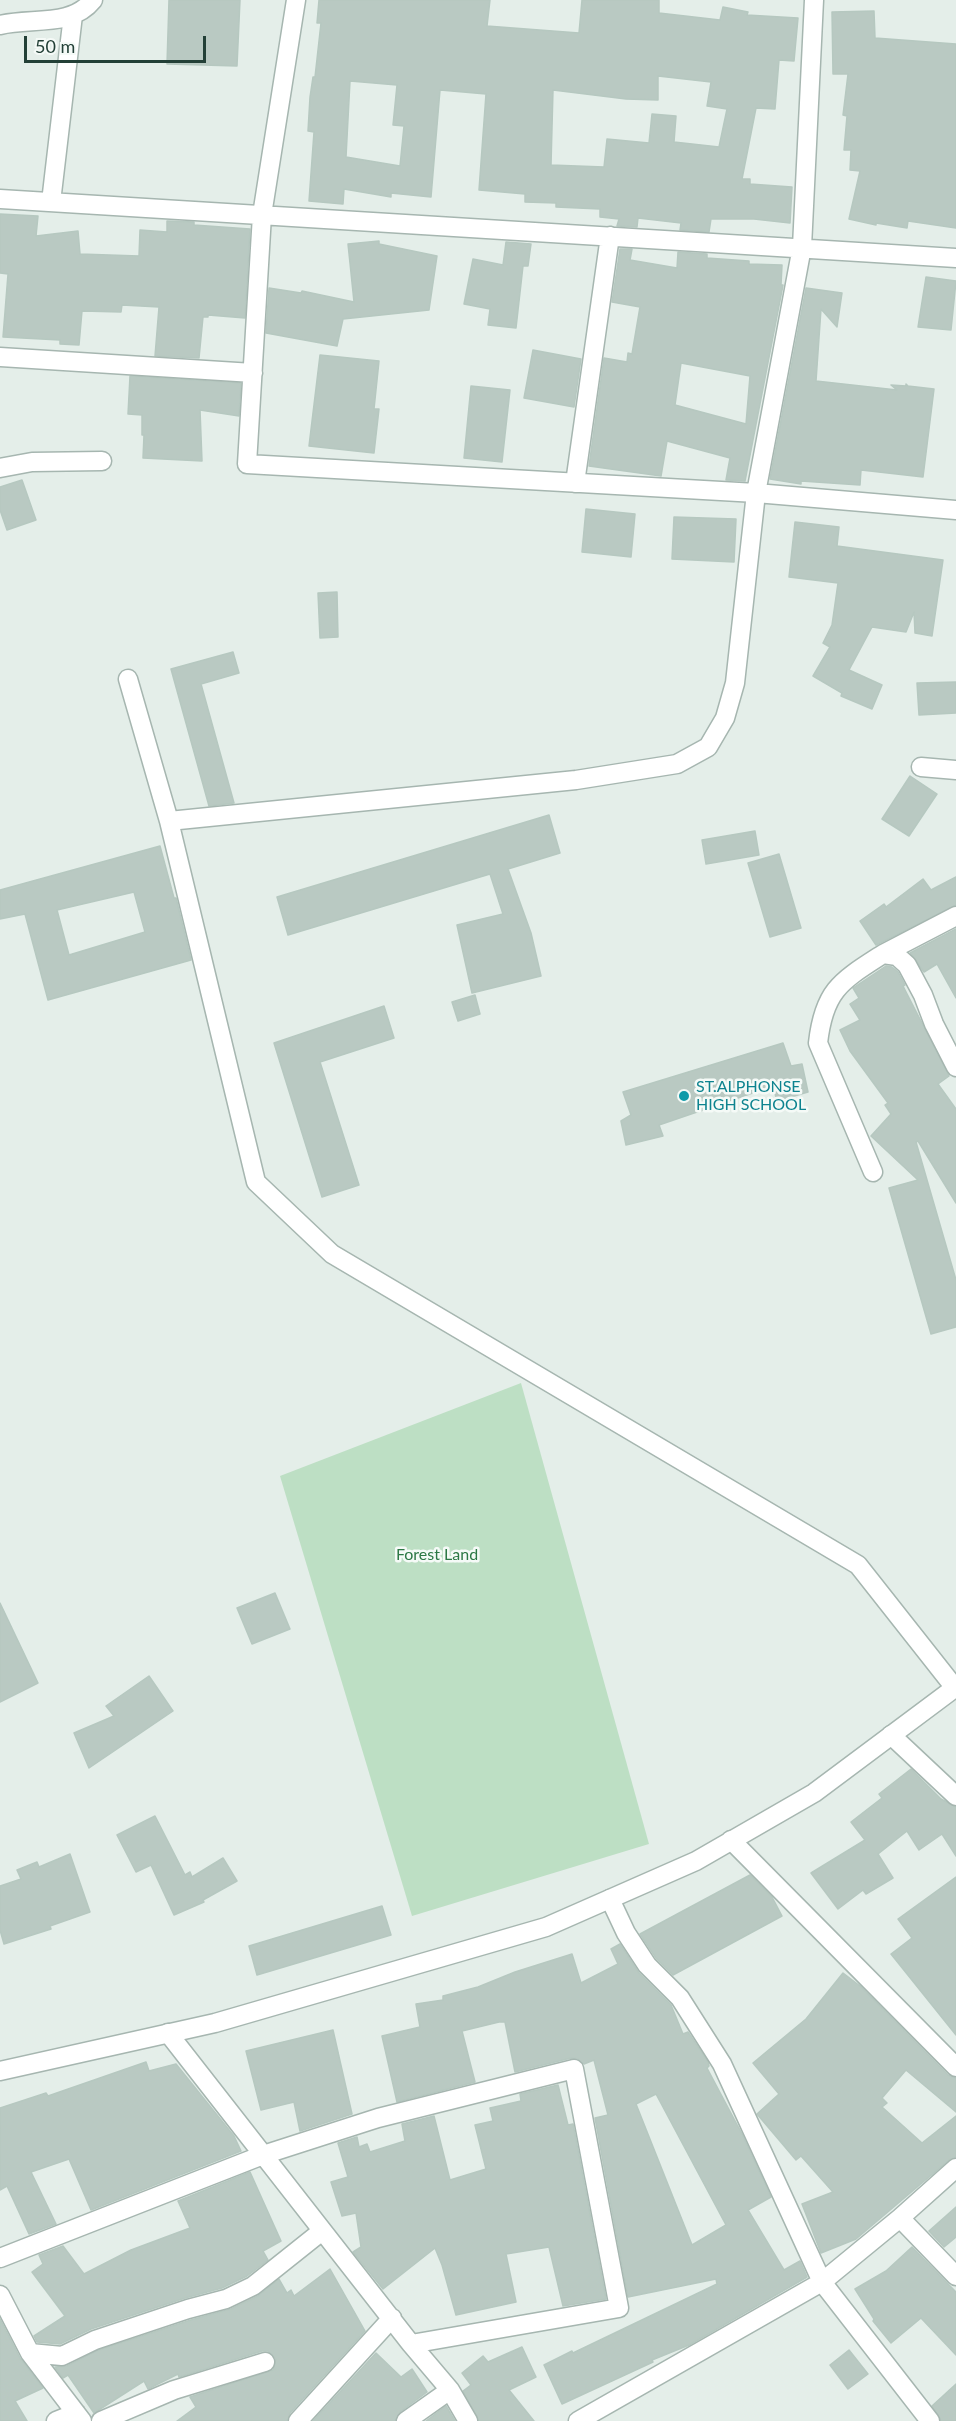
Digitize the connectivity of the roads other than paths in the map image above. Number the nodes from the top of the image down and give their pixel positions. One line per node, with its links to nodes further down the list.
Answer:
1 (93, 0): 4 (street)
2 (296, 0): 8 (street)
3 (814, 0): 10 (street)
4 (73, 15): 5 (street); 7 (street)
5 (0, 25)
6 (0, 199): 7 (street)
7 (51, 202): 8 (street)
8 (262, 214): 9 (street); 13 (street)
9 (609, 236): 10 (street); 16 (street)
10 (802, 247): 11 (street); 17 (street)
11 (956, 258)
12 (0, 357): 13 (street)
13 (253, 373): 16 (street)
14 (102, 461): 15 (street)
15 (0, 468)
16 (575, 483): 17 (street)
17 (756, 493): 18 (street); 22 (street)
18 (956, 510)
19 (128, 679): 22 (street)
20 (921, 767): 21 (street)
21 (956, 770)
22 (169, 821): 27 (street)
23 (956, 916): 24 (street)
24 (883, 954): 25 (street); 26 (street)
25 (956, 1067)
26 (873, 1172)
27 (955, 1688): 28 (street)
28 (891, 1735): 29 (street); 30 (street)
29 (956, 1796)
30 (731, 1840): 31 (street); 33 (street)
31 (610, 1899): 32 (street); 41 (street)
32 (168, 2033): 34 (street); 35 (street)
33 (956, 2067)
34 (0, 2071)
35 (263, 2155): 38 (street); 39 (street); 44 (street)
36 (956, 2169): 37 (street)
37 (900, 2218): 40 (street); 41 (street)
38 (322, 2230): 43 (street); 45 (street)
39 (0, 2258)
40 (956, 2276)
41 (822, 2282): 54 (street); 55 (street)
42 (0, 2295): 45 (street)
43 (392, 2318): 44 (street); 51 (street)
44 (411, 2344): 47 (street)
45 (30, 2353): 48 (street)
46 (265, 2362): 50 (street)
47 (450, 2390): 52 (street); 53 (street)
48 (79, 2417): 49 (street)
49 (56, 2421)
50 (101, 2421)
51 (298, 2421)
52 (406, 2421)
53 (468, 2421)
54 (578, 2421)
55 (930, 2421)

